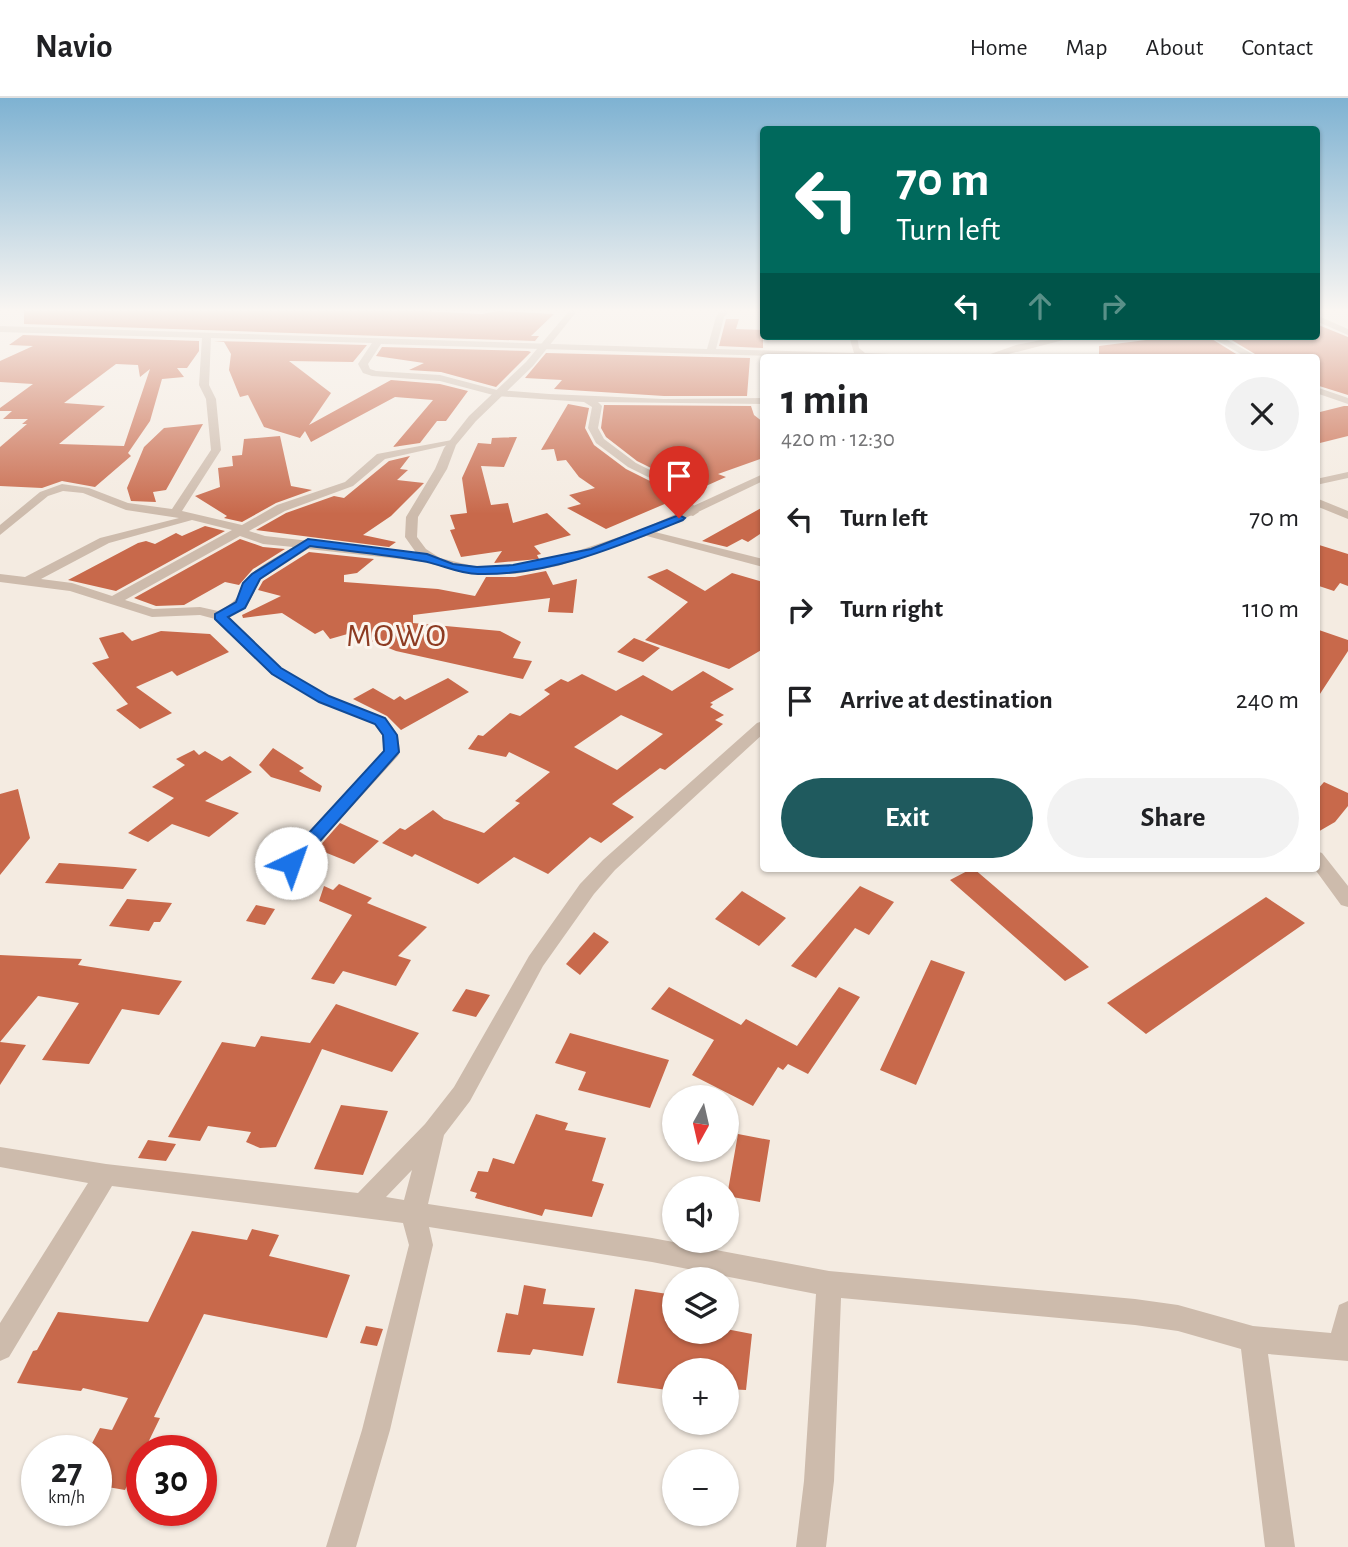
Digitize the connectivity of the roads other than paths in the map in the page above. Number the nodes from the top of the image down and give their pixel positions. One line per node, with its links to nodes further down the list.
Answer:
1 (204, 379): 15 (street)
2 (436, 379): 5 (street)
3 (511, 379): 5 (street)
4 (1320, 391): 8 (street)
5 (497, 393): 6 (street); 9 (street)
6 (587, 399): 7 (street); 14 (street)
7 (760, 401)
8 (1348, 401)
9 (452, 443): 18 (street); 22 (street)
10 (1348, 475): 12 (street)
11 (760, 478): 14 (street)
12 (1320, 481)
13 (1320, 504): 16 (street)
14 (692, 512): 20 (street)
15 (175, 513): 17 (street); 19 (street)
16 (1348, 515)
17 (193, 519): 18 (street); 25 (street)
18 (241, 528): 21 (street); 26 (street)
19 (0, 531)
20 (647, 532): 22 (street); 23 (street)
21 (308, 543): 22 (street); 27 (street)
22 (427, 558)
23 (760, 562)
24 (0, 578): 25 (street)
25 (30, 579): 26 (street)
26 (112, 601): 27 (street)
27 (219, 616): 30 (street)
28 (760, 729): 32 (street)
29 (1320, 862): 31 (street)
30 (291, 863)
31 (1348, 900)
32 (433, 1130): 35 (street); 36 (street)
33 (0, 1157): 34 (street)
34 (106, 1175): 35 (street); 41 (street)
35 (363, 1205): 36 (street)
36 (413, 1214): 37 (street); 42 (street)
37 (829, 1284): 39 (street); 43 (street)
38 (1348, 1314): 40 (street)
39 (1253, 1339): 40 (street); 44 (street)
40 (1345, 1347)
41 (0, 1348)
42 (341, 1547)
43 (811, 1547)
44 (1280, 1547)

